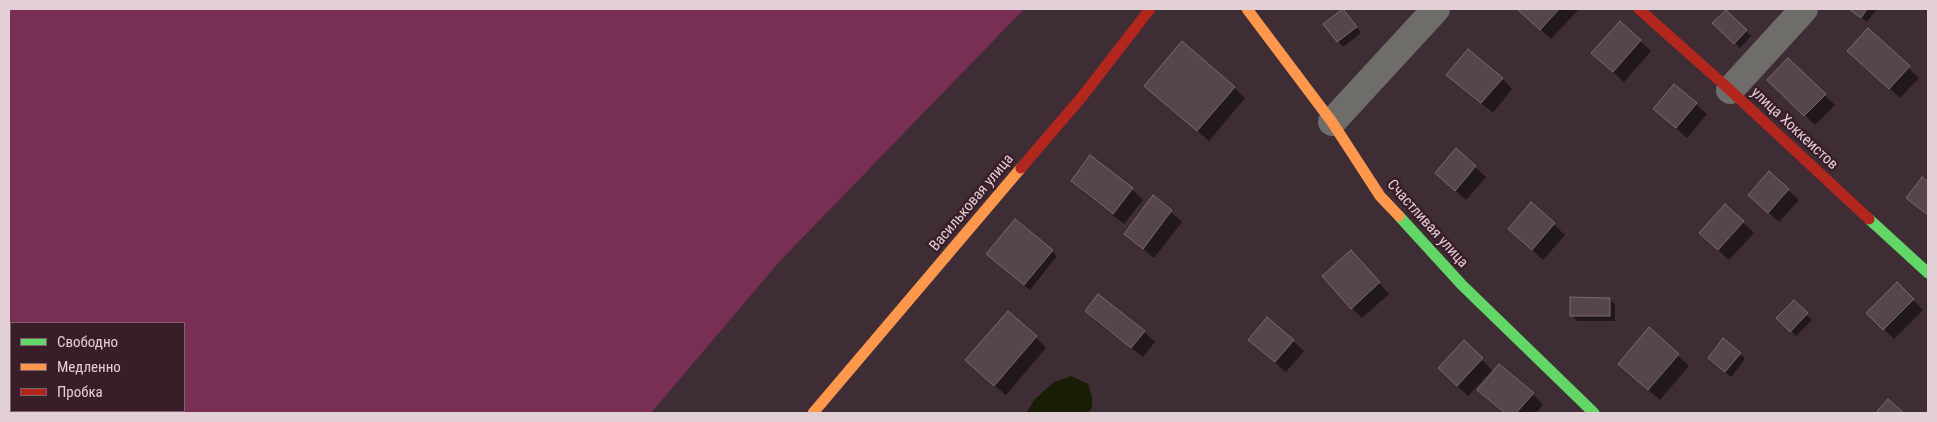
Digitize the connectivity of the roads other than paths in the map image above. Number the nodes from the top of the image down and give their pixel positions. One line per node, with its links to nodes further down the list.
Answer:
1 (1150, 9): 9 (street, Васильковая улица)
2 (1247, 9): 7 (street, Счастливая улица)
3 (1436, 9): 7 (street)
4 (1638, 9): 6 (street, улица Хоккеистов)
5 (1804, 9): 6 (street)
6 (1730, 90): 8 (street, улица Хоккеистов)
7 (1332, 122): 10 (street, Счастливая улица)
8 (1928, 273)
9 (813, 413)
10 (1594, 413)

